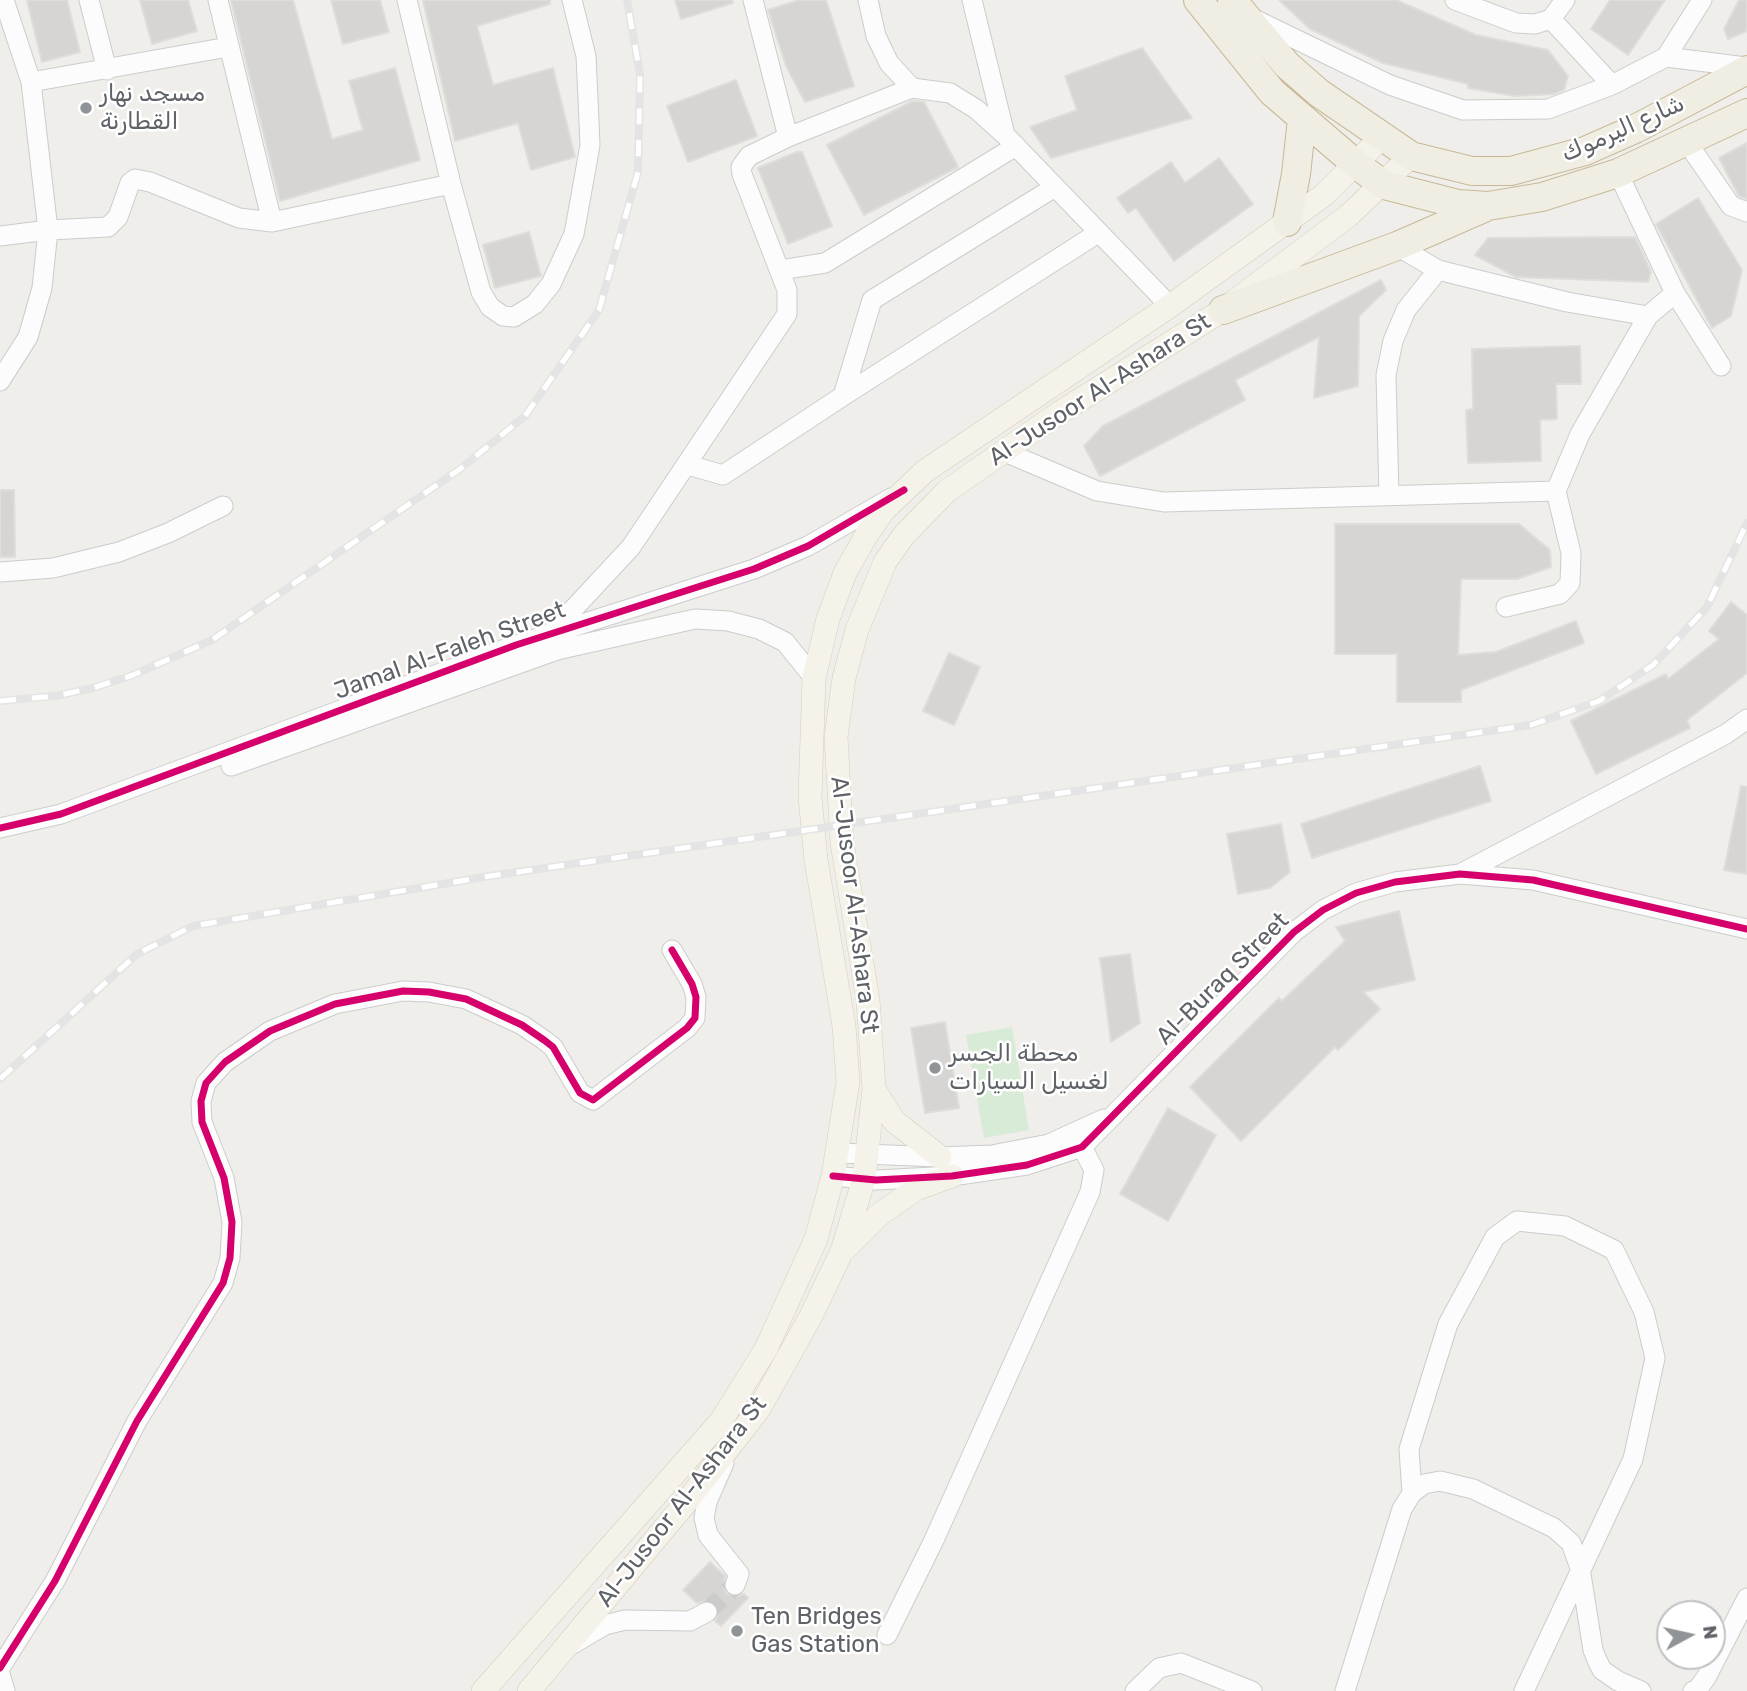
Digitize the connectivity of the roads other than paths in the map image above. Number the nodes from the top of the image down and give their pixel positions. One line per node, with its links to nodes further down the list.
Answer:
1 (4, 0): 19 (street)
2 (89, 0): 18 (street)
3 (218, 0): 15 (street)
4 (407, 0): 31 (street)
5 (572, 0): 31 (street)
6 (753, 0): 24 (street)
7 (868, 0): 21 (street)
8 (972, 0): 26 (street)
9 (1198, 0): 23 (highway)
10 (1455, 0): 14 (street)
11 (1565, 0): 14 (street)
12 (1702, 0): 16 (street)
13 (1236, 6): 20 (street); 25 (highway)
14 (1550, 19): 20 (street)
15 (228, 47): 18 (street); 36 (street)
16 (1666, 57): 17 (street); 20 (street)
17 (1747, 68): 28 (highway, شارع اليرموك)
18 (107, 69): 19 (street)
19 (31, 82): 38 (street)
20 (1612, 85)
21 (912, 88): 24 (street); 26 (street)
22 (1747, 113): 27 (highway)
23 (1302, 119): 29 (highway); 37 (highway)
24 (788, 136): 42 (street)
25 (1382, 137): 28 (highway); 29 (main road, Al-Jusoor Al-Ashara St)
26 (1010, 141): 33 (street); 42 (street)
27 (1686, 141): 30 (highway); 35 (street)
28 (1411, 156): 32 (main road, Al-Jusoor Al-Ashara St)
29 (1357, 166): 32 (highway); 37 (main road, Al-Jusoor Al-Ashara St)
30 (1618, 173): 34 (highway); 44 (street)
31 (451, 184): 36 (street)
32 (1384, 185): 34 (highway); 46 (main road, Al-Jusoor Al-Ashara St)
33 (1055, 187): 39 (street); 50 (street)
34 (1488, 206): 41 (highway)
35 (1747, 212)
36 (272, 222): 38 (street)
37 (1287, 222): 45 (main road, Al-Jusoor Al-Ashara St)
38 (48, 230): 40 (street); 49 (street)
39 (1098, 233): 45 (street); 50 (street)
40 (0, 236)
41 (1397, 246): 43 (street); 46 (highway)
42 (780, 270): 52 (street)
43 (1438, 271): 47 (street); 55 (street)
44 (1675, 293): 47 (street); 48 (street)
45 (1171, 306): 53 (main road, Al-Jusoor Al-Ashara St)
46 (1223, 310): 51 (main road, Al-Jusoor Al-Ashara St)
47 (1648, 316): 54 (street)
48 (1721, 366)
49 (0, 381)
50 (843, 396): 52 (street)
51 (1005, 452): 55 (street); 67 (main road, Al-Jusoor Al-Ashara St)
52 (688, 465): 59 (street)
53 (904, 490): 59 (street, Jamal Al-Faleh Street); 60 (main road, Al-Jusoor Al-Ashara St)
54 (1556, 491): 55 (street); 58 (street)
55 (1388, 495)
56 (223, 506): 57 (street)
57 (0, 572)
58 (1506, 607)
59 (551, 633): 62 (street, Jamal Al-Faleh Street)
60 (814, 678): 63 (street, Jamal Al-Faleh Street); 70 (main road, Al-Jusoor Al-Ashara St)
61 (1747, 719): 64 (street)
62 (0, 828)
63 (0, 838)
64 (1460, 874): 65 (street, Al-Buraq Street); 68 (street, Al-Buraq Street)
65 (1747, 929)
66 (672, 950): 84 (street)
67 (874, 1089): 71 (main road, Al-Jusoor Al-Ashara St); 72 (main road)
68 (1117, 1113): 69 (street, Al-Buraq Street); 72 (street, Al-Buraq Street)
69 (1082, 1147): 72 (street, Al-Buraq Street); 82 (street)
70 (838, 1153): 71 (street, Al-Buraq Street); 73 (main road, Al-Jusoor Al-Ashara St)
71 (868, 1156): 72 (street, Al-Buraq Street); 74 (main road, Al-Jusoor Al-Ashara St)
72 (946, 1167): 74 (street, Al-Buraq Street); 75 (main road)
73 (833, 1177): 74 (street, Al-Buraq Street); 87 (main road, Al-Jusoor Al-Ashara St)
74 (864, 1179): 75 (main road, Al-Jusoor Al-Ashara St)
75 (842, 1251): 76 (main road, Al-Jusoor Al-Ashara St)
76 (730, 1449): 79 (street); 83 (main road, Al-Jusoor Al-Ashara St)
77 (1412, 1493): 78 (street); 78 (street); 91 (street)
78 (1580, 1568): 92 (street); 93 (street)
79 (735, 1585)
80 (1747, 1598): 94 (street)
81 (707, 1612): 83 (street)
82 (887, 1635)
83 (562, 1651): 88 (main road, Al-Jusoor Al-Ashara St)
84 (0, 1668)
85 (0, 1674): 86 (street)
86 (5, 1691)
87 (483, 1691)
88 (529, 1691)
89 (1135, 1691): 90 (street)
90 (1252, 1691)
91 (1345, 1691)
92 (1524, 1691)
93 (1641, 1691)
94 (1693, 1691)

